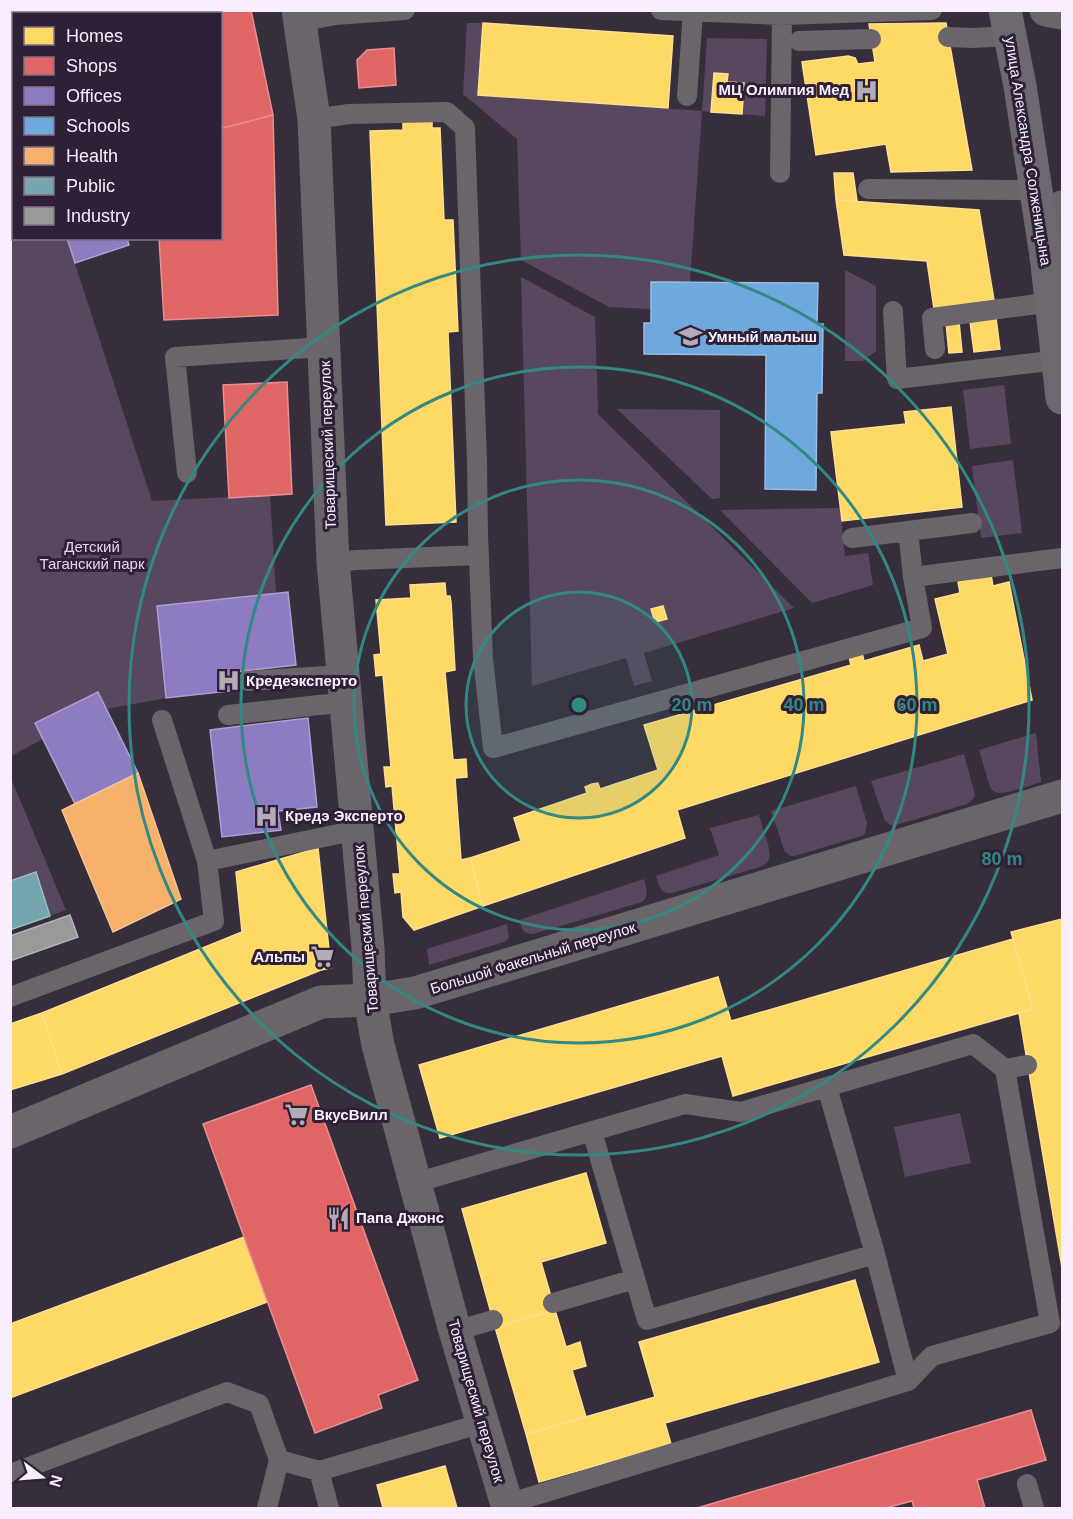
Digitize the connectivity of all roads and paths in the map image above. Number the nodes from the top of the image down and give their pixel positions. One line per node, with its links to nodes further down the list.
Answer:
1 (405, 10): 9 (lane)
2 (661, 10): 5 (lane)
3 (932, 10): 6 (lane)
4 (1046, 10): 7 (street)
5 (693, 12): 8 (lane); 14 (lane)
6 (826, 12): 8 (lane)
7 (1062, 13)
8 (782, 15): 16 (lane)
9 (299, 16): 15 (street, Товарищеский переулок)
10 (1008, 23): 11 (lane); 18 (main road, улица Александра Солженицына)
11 (948, 37)
12 (871, 39): 13 (lane)
13 (799, 41)
14 (687, 96)
15 (314, 119): 21 (street, Товарищеский переулок); 29 (lane)
16 (780, 173)
17 (868, 189): 18 (lane)
18 (1049, 199): 19 (main road, улица Александра Солженицына)
19 (1052, 302): 22 (lane); 23 (main road, улица Александра Солженицына)
20 (893, 311): 23 (lane)
21 (323, 347): 25 (lane); 31 (street, Товарищеский переулок)
22 (935, 349)
23 (1058, 360): 24 (main road, улица Александра Солженицына)
24 (1062, 398)
25 (187, 473)
26 (972, 523): 27 (lane)
27 (908, 531): 28 (lane); 32 (lane)
28 (852, 538)
29 (478, 555): 31 (lane); 32 (lane)
30 (1062, 558): 32 (lane)
31 (333, 562): 34 (street, Товарищеский переулок)
32 (914, 577)
33 (248, 681): 34 (lane)
34 (344, 689): 35 (lane); 38 (street, Товарищеский переулок)
35 (228, 715)
36 (162, 720): 39 (lane)
37 (1062, 796): 41 (street, Большой Факельный переулок)
38 (358, 830): 39 (lane); 41 (street, Товарищеский переулок)
39 (207, 861): 40 (lane)
40 (10, 997)
41 (370, 1000): 46 (street, Большой Факельный переулок); 47 (street, Товарищеский переулок)
42 (1027, 1065): 43 (lane)
43 (1005, 1069): 44 (lane); 53 (lane)
44 (827, 1087): 45 (lane); 48 (lane)
45 (592, 1131): 47 (lane); 49 (lane)
46 (10, 1132)
47 (415, 1183): 52 (street, Товарищеский переулок)
48 (875, 1254): 49 (lane); 53 (lane)
49 (635, 1279): 50 (lane)
50 (553, 1303)
51 (493, 1320): 52 (lane)
52 (455, 1331): 54 (street, Товарищеский переулок)
53 (908, 1381): 59 (lane)
54 (483, 1424): 56 (lane); 59 (street, Товарищеский переулок)
55 (279, 1460): 56 (lane); 57 (lane); 60 (lane)
56 (319, 1471): 61 (lane)
57 (10, 1474)
58 (1027, 1484): 62 (lane)
59 (507, 1506)
60 (267, 1509)
61 (329, 1509)
62 (1034, 1509)

